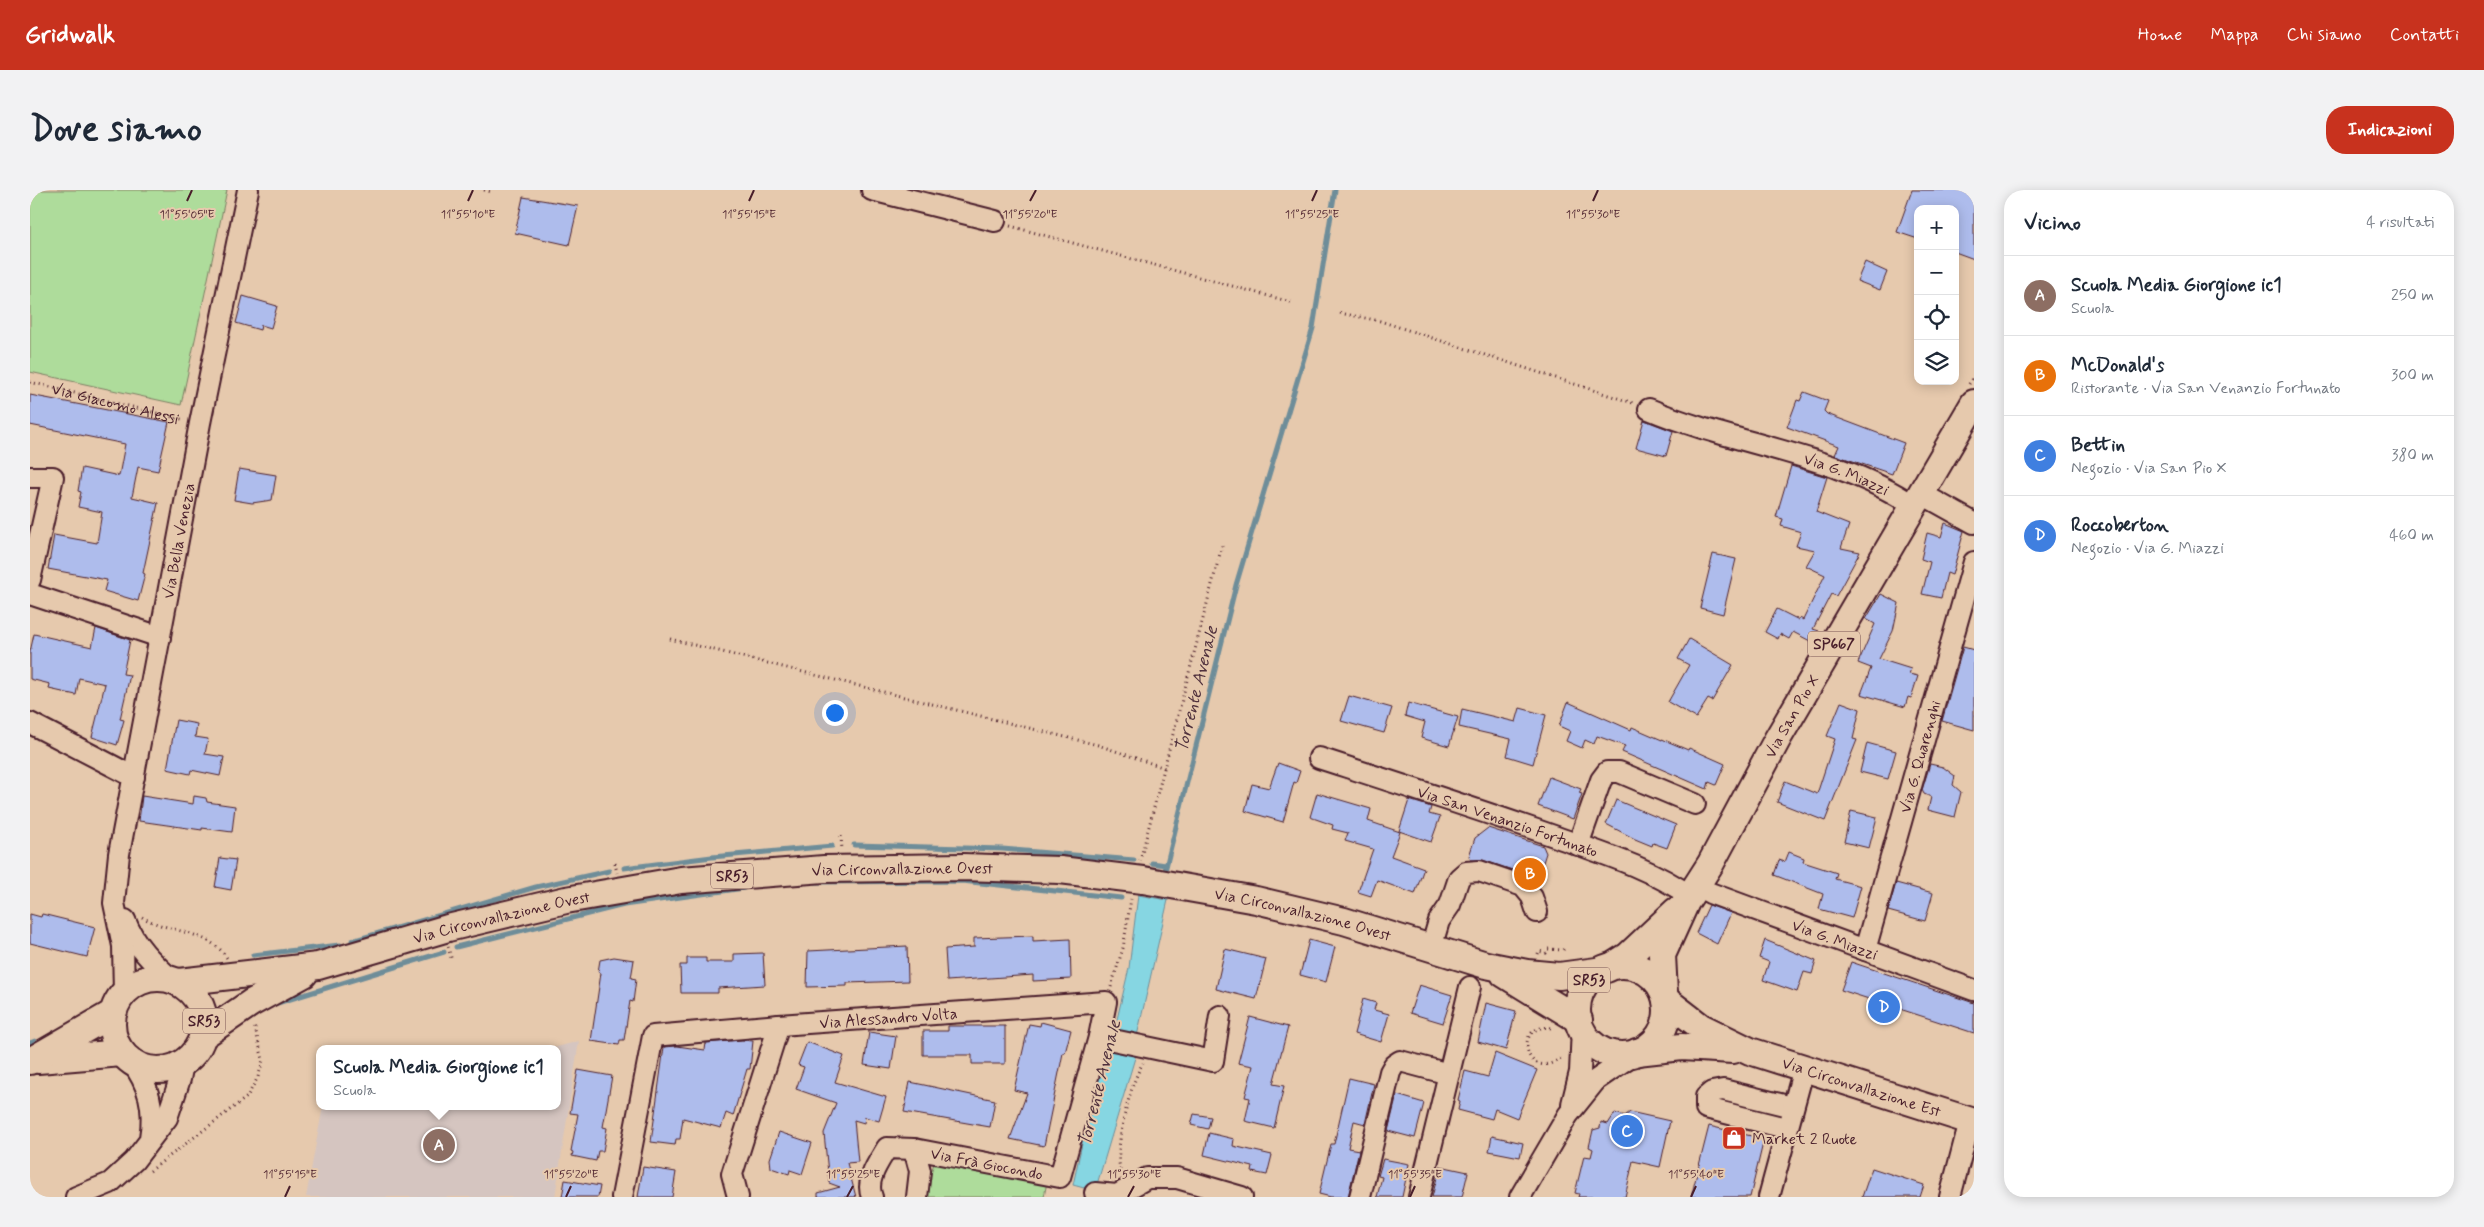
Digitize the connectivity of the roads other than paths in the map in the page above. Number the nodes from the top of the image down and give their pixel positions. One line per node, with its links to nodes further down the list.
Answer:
1 (248, 190): 12 (street, Via Bella Venezia)
2 (872, 190): 3 (street)
3 (995, 222)
4 (1974, 403): 7 (main road, Via San Pio X / SP667)
5 (1650, 409): 7 (street, Via G. Miazzi)
6 (30, 476): 10 (street)
7 (1918, 500): 8 (street, Via G. Miazzi); 19 (main road, Via San Pio X / SP667)
8 (1974, 523)
9 (1974, 562): 22 (street, Via G. Quarenghi)
10 (30, 580)
11 (30, 594): 12 (street)
12 (160, 637): 15 (street, Via Bella Venezia)
13 (30, 723): 15 (street)
14 (1319, 758): 17 (street, Via San Venanzio Fortunato)
15 (134, 777): 18 (street, Via Bella Venezia)
16 (1695, 804): 17 (street)
17 (1578, 845): 19 (street, Via San Venanzio Fortunato)
18 (114, 893): 26 (street, Via Bella Venezia); 30 (street, Via Bella Venezia)
19 (1691, 895): 22 (street, Via G. Miazzi); 25 (main road, Via San Pio X / SP667); 29 (main road, Via San Pio X / SP667)
20 (1537, 912): 21 (street)
21 (1431, 948): 23 (main road, Via Circonvallazione Ovest / SR53); 24 (main road, Via Circonvallazione Ovest / SR53)
22 (1865, 950): 28 (street, Via G. Miazzi)
23 (1486, 965): 25 (main road, Via Circonvallazione Ovest / SR53); 33 (main road, Via Circonvallazione Ovest / SR53)
24 (318, 966): 26 (main road, Via Circonvallazione Ovest / SR53); 34 (main road, Via Circonvallazione Ovest / SR53)
25 (1606, 969): 29 (main road, SR53); 33 (main road, SR53)
26 (176, 981): 30 (main road, Via Circonvallazione Ovest / SR53); 34 (main road, SR53)
27 (1470, 987): 42 (street)
28 (1974, 990)
29 (1665, 996): 36 (main road, Via Circonvallazione Est / SR53); 37 (main road)
30 (118, 1003): 38 (main road); 39 (main road, Via Circonvallazione Ovest / SR53)
31 (1220, 1016): 35 (street)
32 (779, 1024): 35 (street, Via Alessandro Volta); 51 (street, Via Alessandro Volta); 52 (street)
33 (1572, 1026): 37 (main road, SR53); 44 (street)
34 (204, 1035): 40 (main road, Via Circonvallazione Ovest / SR53)
35 (1106, 1038): 48 (street, Via Frà Giocondo)
36 (1750, 1051): 37 (main road, Via Circonvallazione Est / SR53); 41 (main road, Via Circonvallazione Est / SR53)
37 (1635, 1053): 44 (street)
38 (127, 1057): 39 (main road, Via Circonvallazione Ovest / SR53); 40 (main road, Via Circonvallazione Ovest / SR53); 47 (street)
39 (31, 1061)
40 (183, 1064): 47 (street)
41 (1804, 1068): 43 (street); 45 (main road, Via Circonvallazione Est / SR53)
42 (1449, 1074): 56 (street); 57 (street)
43 (1792, 1108): 46 (street); 46 (street)
44 (1568, 1115): 58 (street)
45 (1972, 1122): 60 (street)
46 (1786, 1128): 59 (street)
47 (150, 1138): 50 (street)
48 (914, 1149): 53 (street, Via Frà Giocondo); 54 (street, Via Frà Giocondo)
49 (1095, 1193): 55 (street)
50 (76, 1197)
51 (622, 1197)
52 (738, 1197)
53 (872, 1197)
54 (917, 1197)
55 (1242, 1197)
56 (1360, 1197)
57 (1420, 1197)
58 (1520, 1197)
59 (1769, 1197)
60 (1950, 1197)

